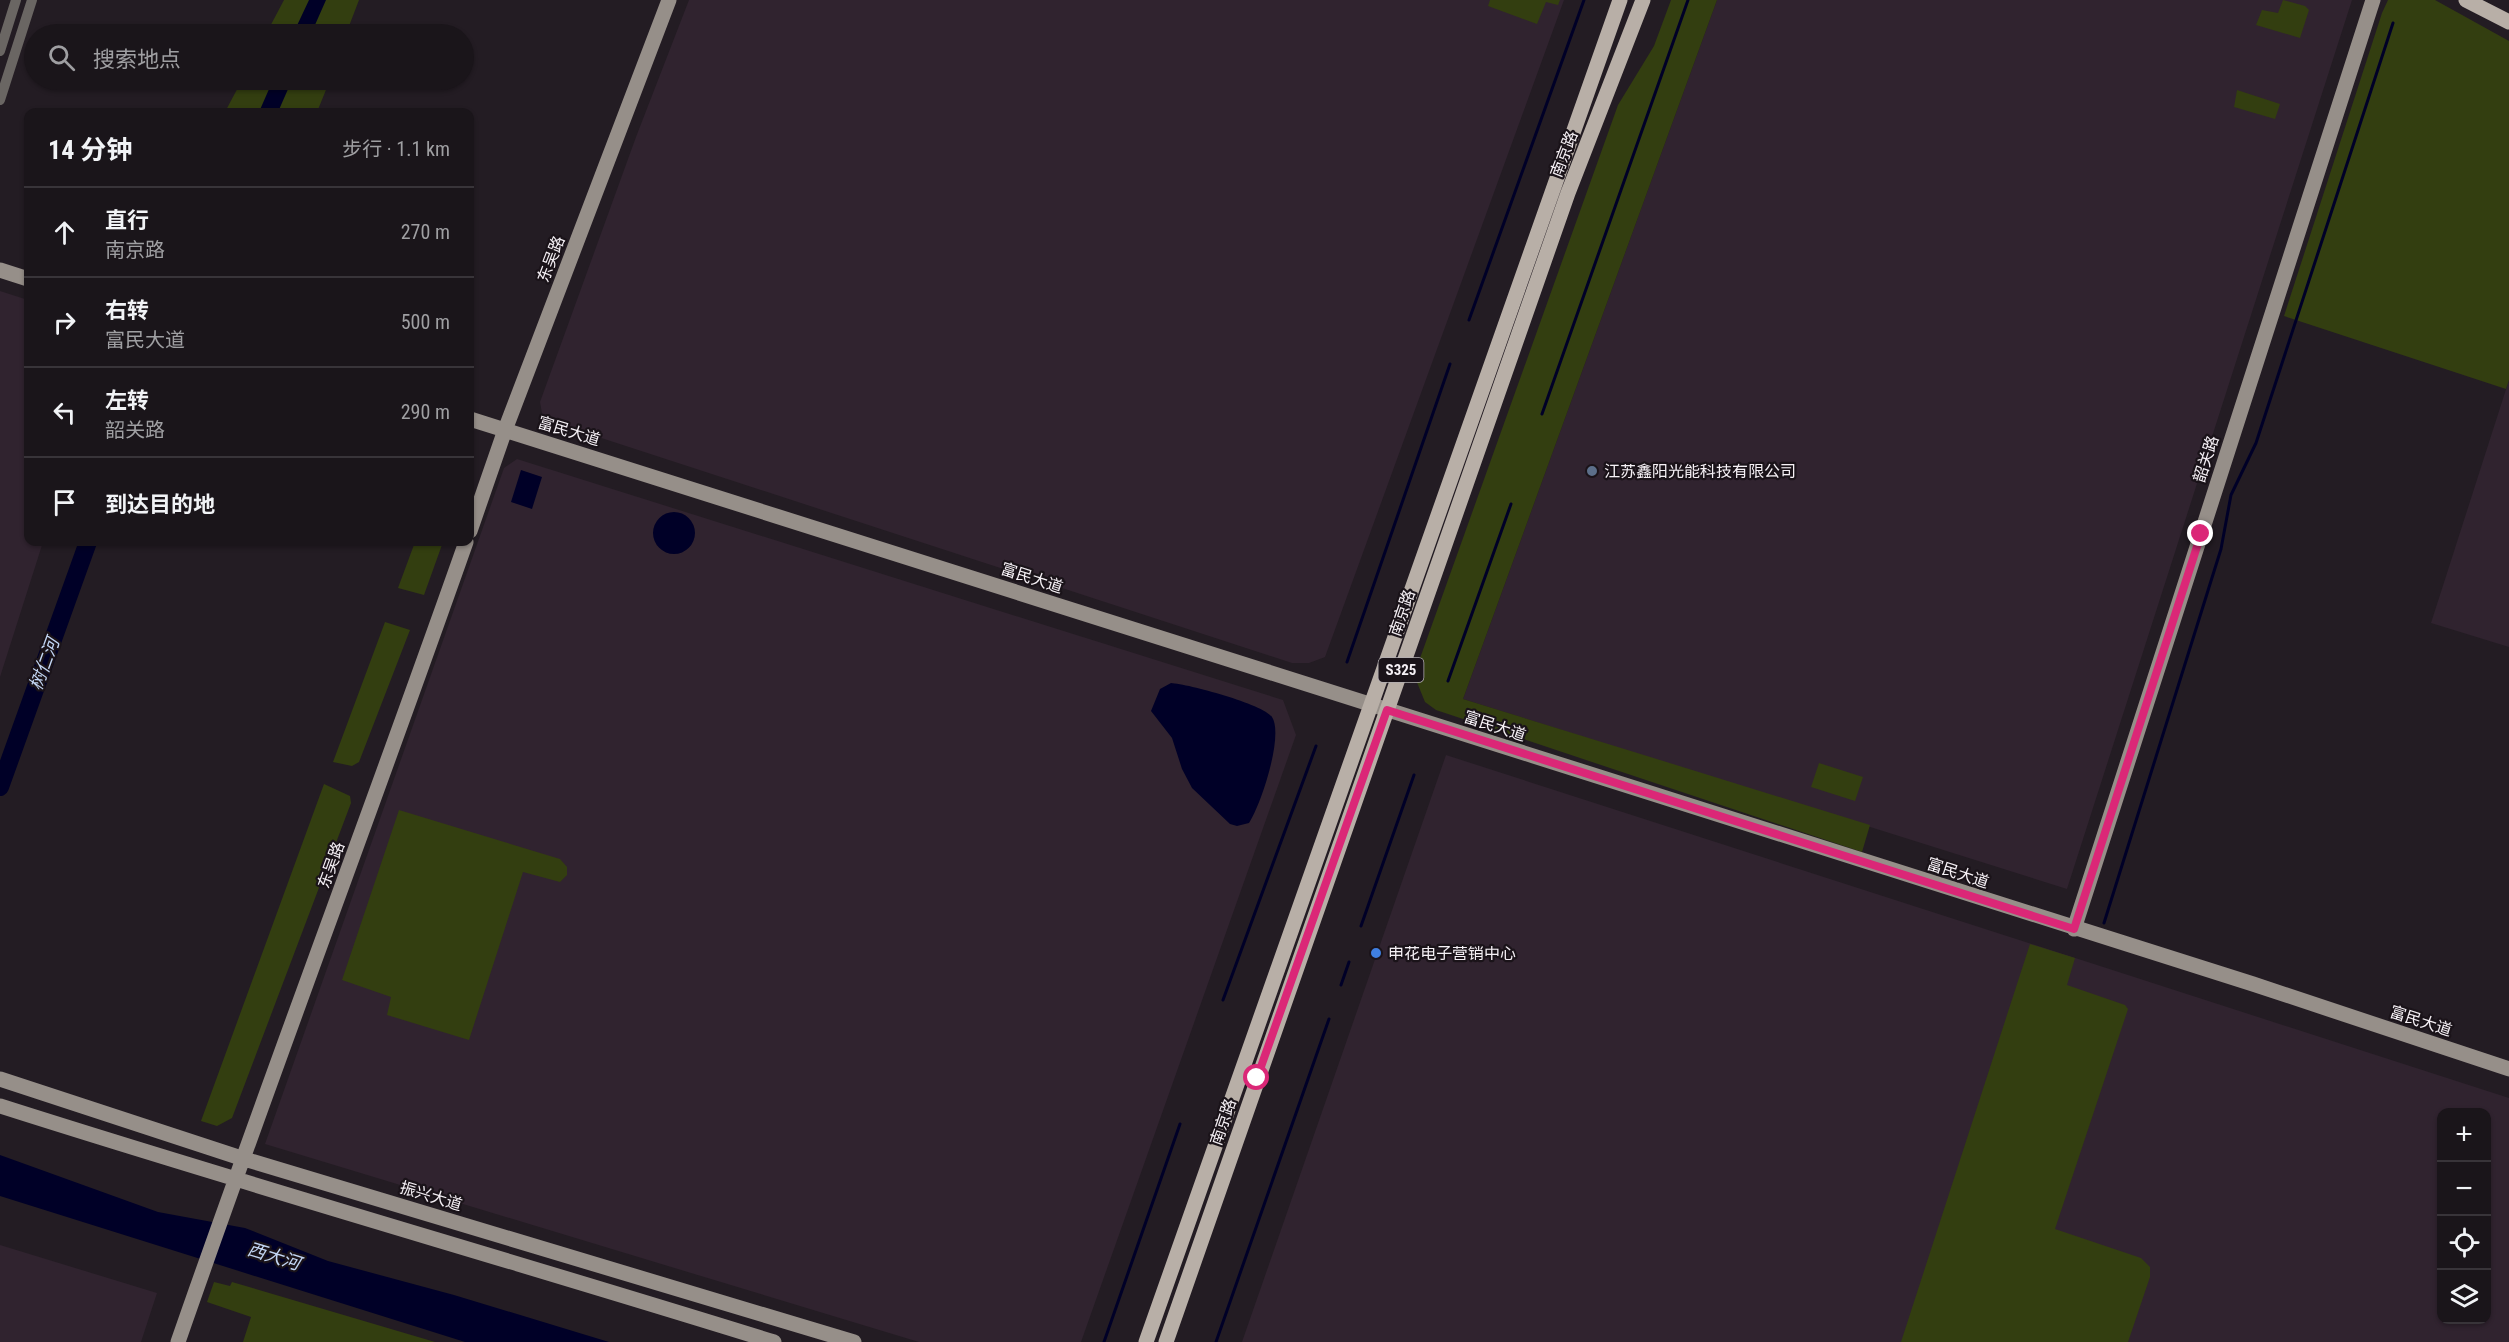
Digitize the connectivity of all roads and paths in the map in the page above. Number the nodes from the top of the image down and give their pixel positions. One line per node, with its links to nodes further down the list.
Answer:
1 (16, 0): 11 (street)
2 (32, 0): 9 (street)
3 (669, 0): 16 (street, 东吴路)
4 (1620, 0): 19 (main road, 南京路 / S325)
5 (1643, 0): 19 (main road, 南京路 / S325)
6 (2373, 0): 20 (street, 韶关路)
7 (2466, 0): 8 (main road)
8 (2509, 22)
9 (24, 24)
10 (24, 25): 12 (street)
11 (0, 51)
12 (0, 99)
13 (0, 270): 14 (street)
14 (24, 278)
15 (474, 420): 16 (street, 富民大道)
16 (505, 430): 17 (street, 东吴路); 19 (street, 富民大道)
17 (474, 519)
18 (465, 546): 24 (street, 东吴路)
19 (1379, 708): 20 (street, 富民大道); 29 (main road, 南京路 / S325); 30 (main road, 南京路 / S325)
20 (2074, 929): 21 (street, 富民大道)
21 (2509, 1069)
22 (0, 1079): 24 (street, 振兴大道)
23 (0, 1106): 25 (street)
24 (241, 1158): 25 (street, 东吴路); 28 (street, 振兴大道)
25 (234, 1181): 26 (street, 东吴路); 27 (street)
26 (178, 1342)
27 (774, 1342)
28 (854, 1342)
29 (1146, 1342)
30 (1166, 1342)

